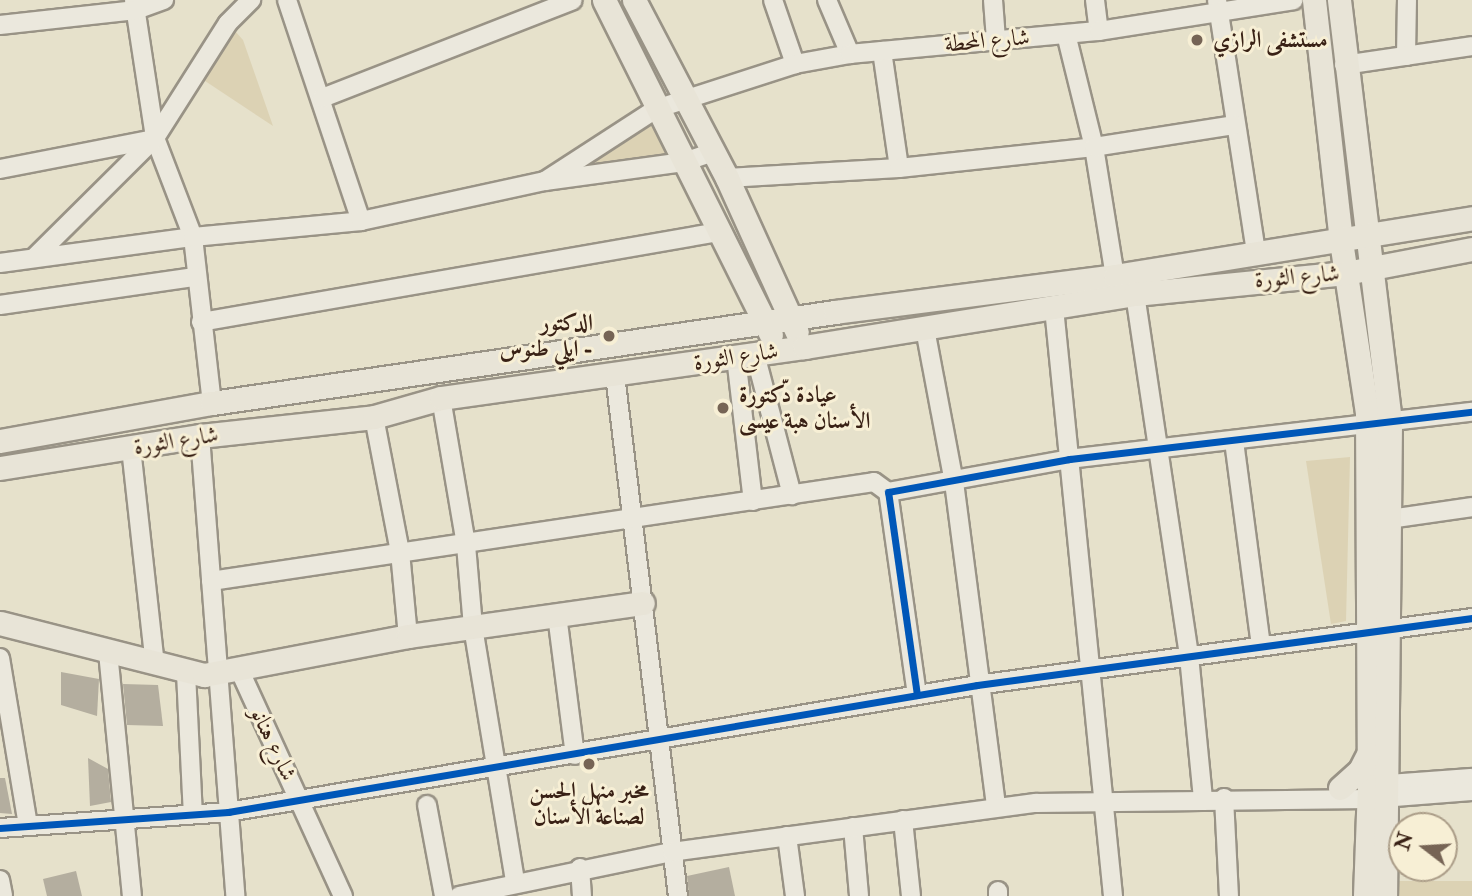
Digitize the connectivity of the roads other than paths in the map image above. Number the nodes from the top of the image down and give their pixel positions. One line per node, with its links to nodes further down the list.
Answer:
1 (163, 0): 16 (street)
2 (251, 0): 31 (street)
3 (287, 0): 27 (street)
4 (573, 0): 27 (street)
5 (604, 0): 29 (main road)
6 (634, 0): 28 (main road)
7 (773, 0): 25 (street)
8 (827, 0): 23 (street)
9 (993, 0): 20 (street)
10 (1096, 0): 18 (street)
11 (1294, 0): 15 (street, شارع المحطة)
12 (1314, 0): 44 (main road)
13 (1339, 0): 26 (main road)
14 (1407, 0): 24 (street)
15 (1217, 4): 18 (street, شارع المحطة); 30 (street)
16 (135, 5): 17 (street); 31 (street)
17 (0, 25)
18 (1099, 32): 19 (street, شارع المحطة)
19 (1066, 34): 20 (street, شارع المحطة); 32 (street)
20 (996, 40): 22 (street, شارع المحطة)
21 (1472, 46): 24 (street)
22 (882, 51): 23 (street, شارع المحطة); 35 (street)
23 (850, 54): 25 (street, شارع المحطة)
24 (1406, 56): 26 (street)
25 (795, 64): 28 (street, شارع المحطة)
26 (1344, 65): 43 (main road)
27 (322, 98): 40 (street)
28 (685, 100): 29 (street, شارع المحطة); 33 (main road)
29 (656, 109): 34 (main road); 38 (street, شارع المحطة)
30 (1234, 125): 32 (street); 46 (street)
31 (155, 138): 36 (street); 42 (street); 47 (street)
32 (1094, 147): 35 (street); 52 (street)
33 (713, 152): 34 (street); 37 (main road)
34 (684, 162): 38 (street); 41 (main road)
35 (899, 168): 37 (street)
36 (0, 169)
37 (727, 178): 56 (main road)
38 (545, 181): 40 (street)
39 (1472, 218): 43 (main road, شارع الثورة)
40 (361, 221): 42 (street)
41 (719, 232): 57 (street); 58 (main road)
42 (192, 237): 47 (street); 51 (street)
43 (1369, 238): 44 (main road, شارع الثورة); 49 (main road)
44 (1341, 241): 46 (main road, شارع الثورة); 50 (main road)
45 (1472, 249): 49 (main road, شارع الثورة)
46 (1256, 253): 52 (main road, شارع الثورة)
47 (36, 256): 48 (street)
48 (0, 263)
49 (1373, 269): 50 (main road, شارع الثورة); 68 (main road)
50 (1346, 273): 53 (main road, شارع الثورة); 69 (main road)
51 (195, 276): 54 (street); 57 (street)
52 (1115, 276): 56 (main road, شارع الثورة)
53 (1135, 294): 55 (main road, شارع الثورة); 74 (street)
54 (0, 305)
55 (1054, 308): 59 (main road, شارع الثورة); 75 (street)
56 (792, 320): 58 (main road, شارع الثورة); 60 (main road)
57 (201, 322): 65 (street)
58 (766, 325): 61 (main road); 65 (main road, شارع الثورة)
59 (925, 329): 60 (main road, شارع الثورة); 77 (street)
60 (804, 347): 61 (main road, شارع الثورة)
61 (778, 351): 62 (main road, شارع الثورة)
62 (745, 356): 63 (main road, شارع الثورة); 79 (street); 80 (street)
63 (615, 375): 64 (main road, شارع الثورة); 83 (street)
64 (441, 398): 67 (main road, شارع الثورة); 84 (street)
65 (212, 403): 71 (main road, شارع الثورة)
66 (1472, 412): 68 (street)
67 (374, 417): 70 (main road, شارع الثورة); 85 (street)
68 (1390, 424): 69 (street); 82 (main road)
69 (1367, 426): 72 (street); 92 (main road)
70 (200, 436): 73 (main road, شارع الثورة); 86 (street)
71 (0, 441)
72 (1234, 441): 74 (street); 94 (street)
73 (131, 448): 76 (main road, شارع الثورة); 97 (street)
74 (1157, 450): 75 (street); 96 (street)
75 (1069, 459): 77 (street); 99 (street)
76 (0, 468)
77 (954, 482): 78 (street); 102 (street)
78 (888, 492): 79 (street); 103 (street)
79 (792, 495): 80 (street)
80 (753, 501): 83 (street)
81 (1472, 508): 82 (street)
82 (1389, 519): 92 (main road)
83 (630, 520): 84 (street); 87 (street)
84 (466, 545): 85 (street); 91 (street)
85 (400, 552): 86 (street); 93 (street)
86 (211, 581): 100 (street)
87 (643, 603): 88 (main road); 104 (street)
88 (557, 615): 91 (main road); 106 (street)
89 (1472, 618): 92 (street)
90 (0, 623): 95 (main road)
91 (473, 627): 93 (main road); 107 (street)
92 (1376, 630): 94 (street); 105 (main road); 111 (main road)
93 (408, 636): 100 (main road)
94 (1261, 646): 96 (street)
95 (108, 652): 97 (main road); 120 (street)
96 (1189, 656): 99 (street); 114 (street)
97 (155, 665): 101 (main road)
98 (1, 666): 122 (street)
99 (1090, 670): 102 (street); 115 (street)
100 (229, 671): 101 (main road); 112 (street, شارع هنانو); 118 (street)
101 (186, 673): 119 (street)
102 (977, 685): 103 (street); 117 (street)
103 (918, 695): 104 (street)
104 (661, 740): 106 (street); 126 (street)
105 (1368, 754): 109 (main road); 111 (main road)
106 (575, 755): 107 (street)
107 (496, 769): 112 (street); 129 (street)
108 (1472, 778): 111 (street)
109 (1340, 788): 111 (street); 113 (street)
110 (1472, 791): 111 (street)
111 (1377, 792): 113 (street); 143 (main road); 144 (main road)
112 (298, 797): 118 (street); 133 (street, شارع هنانو)
113 (1224, 798): 114 (street); 142 (street)
114 (1203, 799): 115 (street)
115 (1103, 800): 117 (street); 141 (street)
116 (427, 805): 134 (street)
117 (996, 807): 121 (street)
118 (228, 812): 119 (street); 132 (street)
119 (193, 814): 120 (street)
120 (126, 819): 122 (street); 131 (street)
121 (903, 820): 123 (street); 140 (street)
122 (28, 825): 124 (street)
123 (853, 827): 125 (street); 139 (street)
124 (0, 828)
125 (787, 836): 126 (street); 138 (street)
126 (672, 852): 127 (street); 137 (street)
127 (580, 868): 129 (street); 136 (street)
128 (0, 880): 130 (street)
129 (516, 881): 135 (street)
130 (3, 896)
131 (132, 896)
132 (235, 896)
133 (343, 896)
134 (444, 896)
135 (459, 896)
136 (582, 896)
137 (678, 896)
138 (794, 896)
139 (859, 896)
140 (911, 896)
141 (1113, 896)
142 (1229, 896)
143 (1365, 896)
144 (1385, 896)

